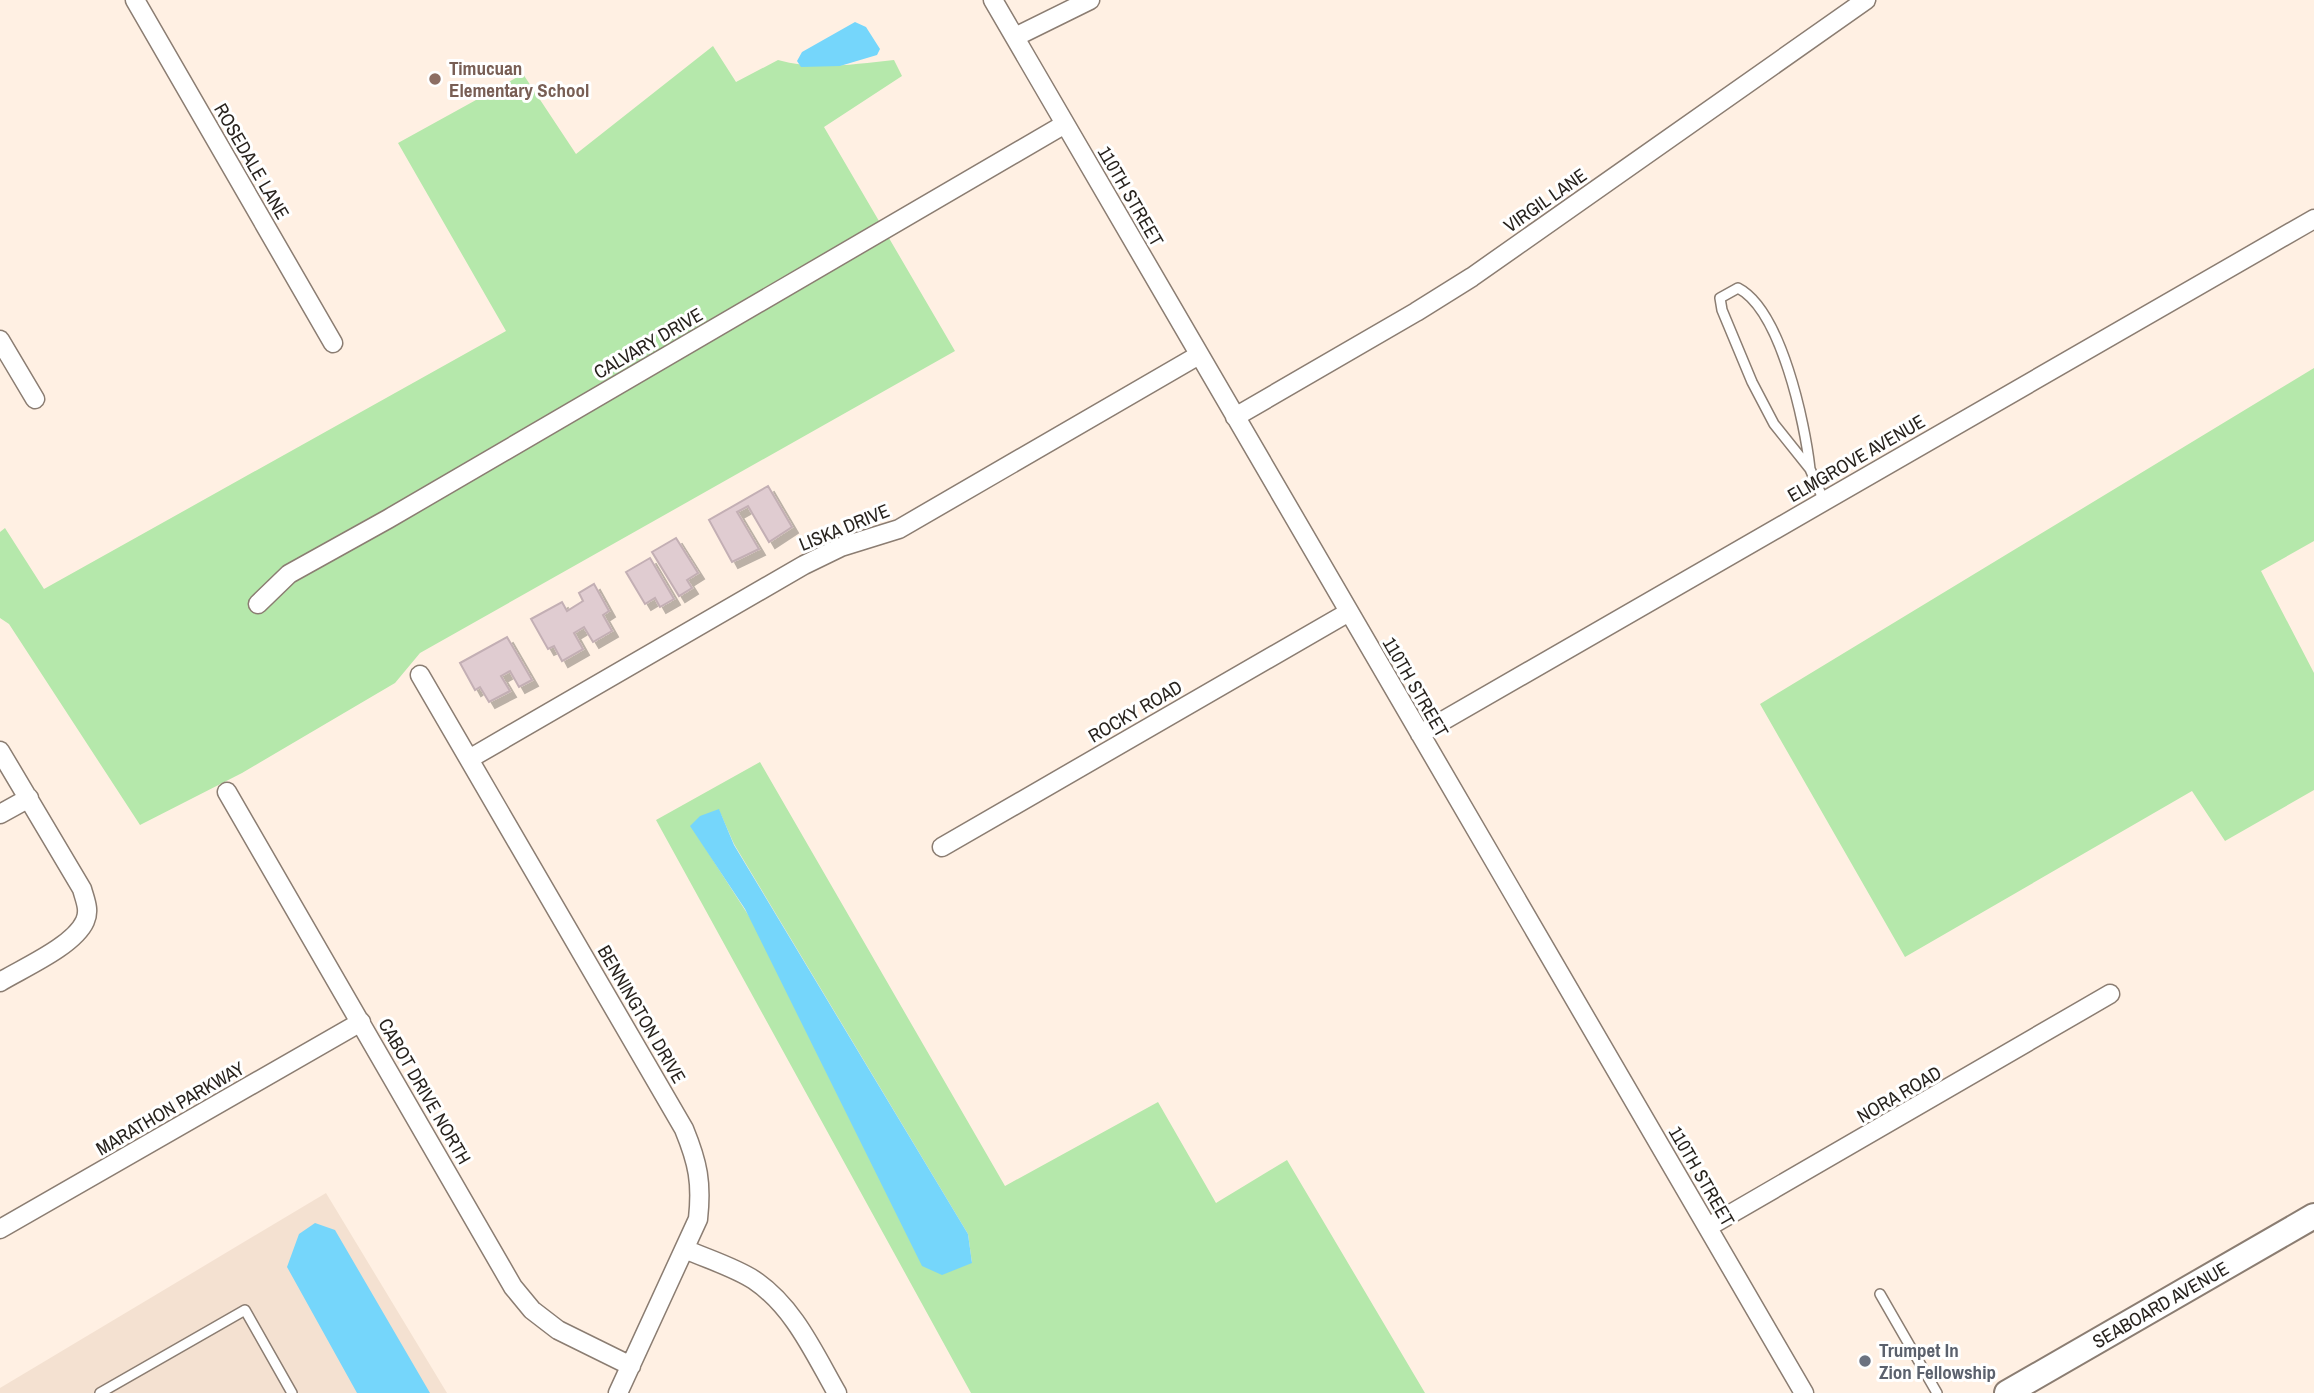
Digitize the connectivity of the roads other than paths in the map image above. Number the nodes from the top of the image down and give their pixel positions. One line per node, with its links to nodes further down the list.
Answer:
1 (135, 0): 9 (street, ROSEDALE LANE)
2 (993, 0): 5 (street, 110TH STREET)
3 (1090, 0): 5 (street)
4 (1867, 0): 12 (street, VIRGIL LANE)
5 (1015, 37): 6 (street, 110TH STREET)
6 (1065, 124): 10 (street, 110TH STREET); 15 (street, CALVARY DRIVE)
7 (2314, 219): 14 (street, ELMGROVE AVENUE)
8 (0, 340): 11 (street)
9 (334, 343)
10 (1199, 355): 12 (street, 110TH STREET); 20 (street, LISKA DRIVE)
11 (35, 399)
12 (1236, 417): 16 (street, 110TH STREET)
13 (1810, 469): 13 (lane); 14 (lane)
14 (1824, 501): 18 (street, ELMGROVE AVENUE)
15 (258, 604)
16 (1349, 612): 18 (street, 110TH STREET); 24 (street, ROCKY ROAD)
17 (420, 675): 20 (street, BENNINGTON DRIVE)
18 (1419, 734): 29 (street, 110TH STREET)
19 (0, 751): 22 (street)
20 (469, 759): 31 (street, BENNINGTON DRIVE)
21 (227, 792): 27 (street, CABOT DRIVE NORTH)
22 (29, 798): 23 (street); 25 (street)
23 (0, 814)
24 (942, 847)
25 (0, 982)
26 (2110, 994): 29 (street, NORA ROAD)
27 (361, 1022): 30 (street, MARATHON PARKWAY); 33 (street, CABOT DRIVE NORTH)
28 (2314, 1216): 40 (street, SEABOARD AVENUE)
29 (1709, 1227): 38 (street, 110TH STREET)
30 (0, 1229)
31 (685, 1249): 33 (street, BENNINGTON DRIVE); 37 (street)
32 (1880, 1294): 39 (lane)
33 (631, 1366): 36 (street, BENNINGTON DRIVE)
34 (100, 1393): 35 (lane)
35 (292, 1393)
36 (618, 1393)
37 (837, 1393)
38 (1804, 1393)
39 (1937, 1393)
40 (2007, 1393)

